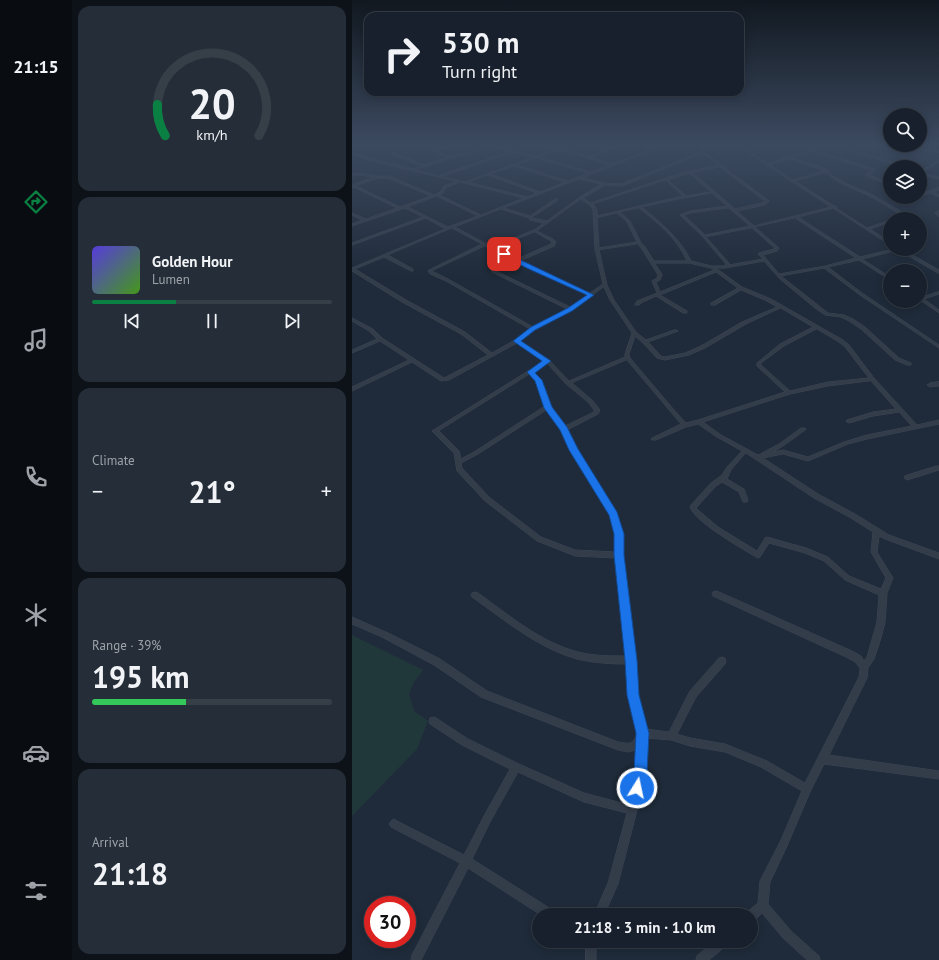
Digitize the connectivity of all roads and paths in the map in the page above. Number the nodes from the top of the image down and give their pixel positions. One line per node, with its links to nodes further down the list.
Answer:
1 (355, 188): 30 (street)
2 (416, 188): 19 (street)
3 (445, 188): 19 (street)
4 (488, 188): 22 (street)
5 (526, 188): 17 (street)
6 (553, 188): 17 (street)
7 (598, 188): 23 (street)
8 (640, 188): 25 (street)
9 (675, 188): 21 (street)
10 (709, 188): 15 (street)
11 (749, 188): 32 (street)
12 (803, 188): 29 (street)
13 (853, 188): 34 (street)
14 (939, 189): 16 (street)
15 (714, 192): 21 (street); 28 (street)
16 (932, 192): 18 (street); 20 (street)
17 (540, 193): 22 (street)
18 (927, 193)
19 (435, 195): 26 (street); 37 (street)
20 (939, 196)
21 (685, 197): 27 (street)
22 (527, 198): 31 (street)
23 (581, 198): 25 (street); 44 (street)
24 (556, 200): 40 (street)
25 (592, 204): 41 (street)
26 (404, 206): 30 (street); 39 (street)
27 (640, 207): 33 (street); 63 (street)
28 (730, 207): 32 (street); 51 (street)
29 (835, 207): 42 (street); 49 (street)
30 (399, 208): 43 (street)
31 (501, 208): 37 (street); 40 (street)
32 (736, 210): 47 (street)
33 (618, 212): 41 (street); 53 (street)
34 (899, 212)
35 (939, 212): 38 (street)
36 (352, 214): 43 (street)
37 (481, 216): 48 (street)
38 (939, 216)
39 (426, 217): 48 (street); 54 (street)
40 (530, 217): 44 (street)
41 (596, 217): 57 (street)
42 (796, 217): 47 (street); 59 (street)
43 (365, 220): 46 (street)
44 (547, 222): 50 (street)
45 (883, 223): 49 (street)
46 (352, 225)
47 (752, 227): 51 (street); 60 (street)
48 (450, 228): 55 (street); 58 (street)
49 (867, 229): 52 (street)
50 (535, 231): 56 (street); 61 (street)
51 (704, 236): 65 (street)
52 (883, 239)
53 (639, 243): 57 (street); 62 (street)
54 (352, 244)
55 (486, 244): 56 (street); 91 (street)
56 (492, 248): 61 (street)
57 (597, 249): 74 (street)
58 (384, 255): 67 (street); 68 (street)
59 (858, 259): 66 (street); 70 (street); 73 (street)
60 (765, 260): 65 (street); 72 (street)
61 (516, 261): 77 (street)
62 (653, 262): 63 (street); 80 (street)
63 (689, 262): 64 (street)
64 (712, 266): 65 (street); 69 (street)
65 (725, 267)
66 (825, 267): 72 (street); 97 (street)
67 (352, 269): 99 (street)
68 (412, 270)
69 (717, 270): 76 (street); 80 (street)
70 (938, 270)
71 (493, 271): 86 (street)
72 (778, 275): 103 (street)
73 (883, 275)
74 (605, 285): 75 (street); 93 (street)
75 (599, 288): 77 (street); 79 (street)
76 (741, 288): 84 (street); 85 (street)
77 (579, 289): 79 (street)
78 (939, 293): 81 (street)
79 (591, 295): 86 (street)
80 (658, 295): 83 (street); 87 (street)
81 (927, 297)
82 (927, 303): 88 (street)
83 (637, 304)
84 (713, 304)
85 (780, 307): 90 (street); 96 (street)
86 (570, 309): 91 (street)
87 (685, 312)
88 (939, 312)
89 (352, 320): 94 (street)
90 (817, 328): 105 (street); 110 (street)
91 (533, 329): 95 (street)
92 (676, 331): 96 (street)
93 (634, 333): 96 (street); 100 (street)
94 (380, 339): 98 (street); 101 (street)
95 (516, 341): 99 (street); 102 (street)
96 (644, 342)
97 (939, 347)
98 (352, 352)
99 (492, 355): 101 (street)
100 (628, 358): 106 (street); 116 (street)
101 (413, 360): 109 (street)
102 (547, 361): 104 (street); 106 (street)
103 (909, 364)
104 (531, 372): 111 (street); 123 (street)
105 (872, 379): 110 (street); 112 (street)
106 (568, 383): 118 (street)
107 (939, 384): 108 (street)
108 (930, 385)
109 (352, 389)
110 (789, 393): 114 (street)
111 (548, 408): 118 (street); 123 (street)
112 (900, 410): 113 (street); 117 (street)
113 (849, 421)
114 (699, 422): 116 (street); 121 (street)
115 (939, 422): 117 (street)
116 (685, 425): 120 (street)
117 (916, 427): 122 (street)
118 (564, 429): 129 (street)
119 (803, 429): 122 (street)
120 (654, 439)
121 (744, 451): 122 (street); 125 (street)
122 (757, 457): 128 (street)
123 (458, 462): 129 (street)
124 (939, 468): 126 (street)
125 (724, 477): 127 (street); 131 (street)
126 (907, 478)
127 (745, 500)
128 (876, 531): 130 (street); 131 (street)
129 (619, 555): 135 (street)
130 (939, 556)
131 (883, 593): 137 (street)
132 (716, 594): 137 (street)
133 (475, 595): 135 (street)
134 (352, 620): 139 (street)
135 (631, 660): 139 (street)
136 (722, 661): 140 (street)
137 (864, 666): 141 (street)
138 (434, 721): 142 (street)
139 (643, 733): 140 (street); 145 (street)
140 (671, 736): 144 (street)
141 (823, 759): 143 (street); 144 (street)
142 (516, 767): 145 (street); 147 (street)
143 (939, 775)
144 (807, 789): 148 (street)
145 (632, 810): 150 (street)
146 (394, 824): 147 (street)
147 (466, 861): 149 (street); 154 (street)
148 (763, 906): 151 (street); 157 (street)
149 (539, 908)
150 (602, 908)
151 (758, 910)
152 (591, 948): 155 (street)
153 (715, 948): 156 (street)
154 (416, 958)
155 (591, 960)
156 (701, 960)
157 (815, 960)

